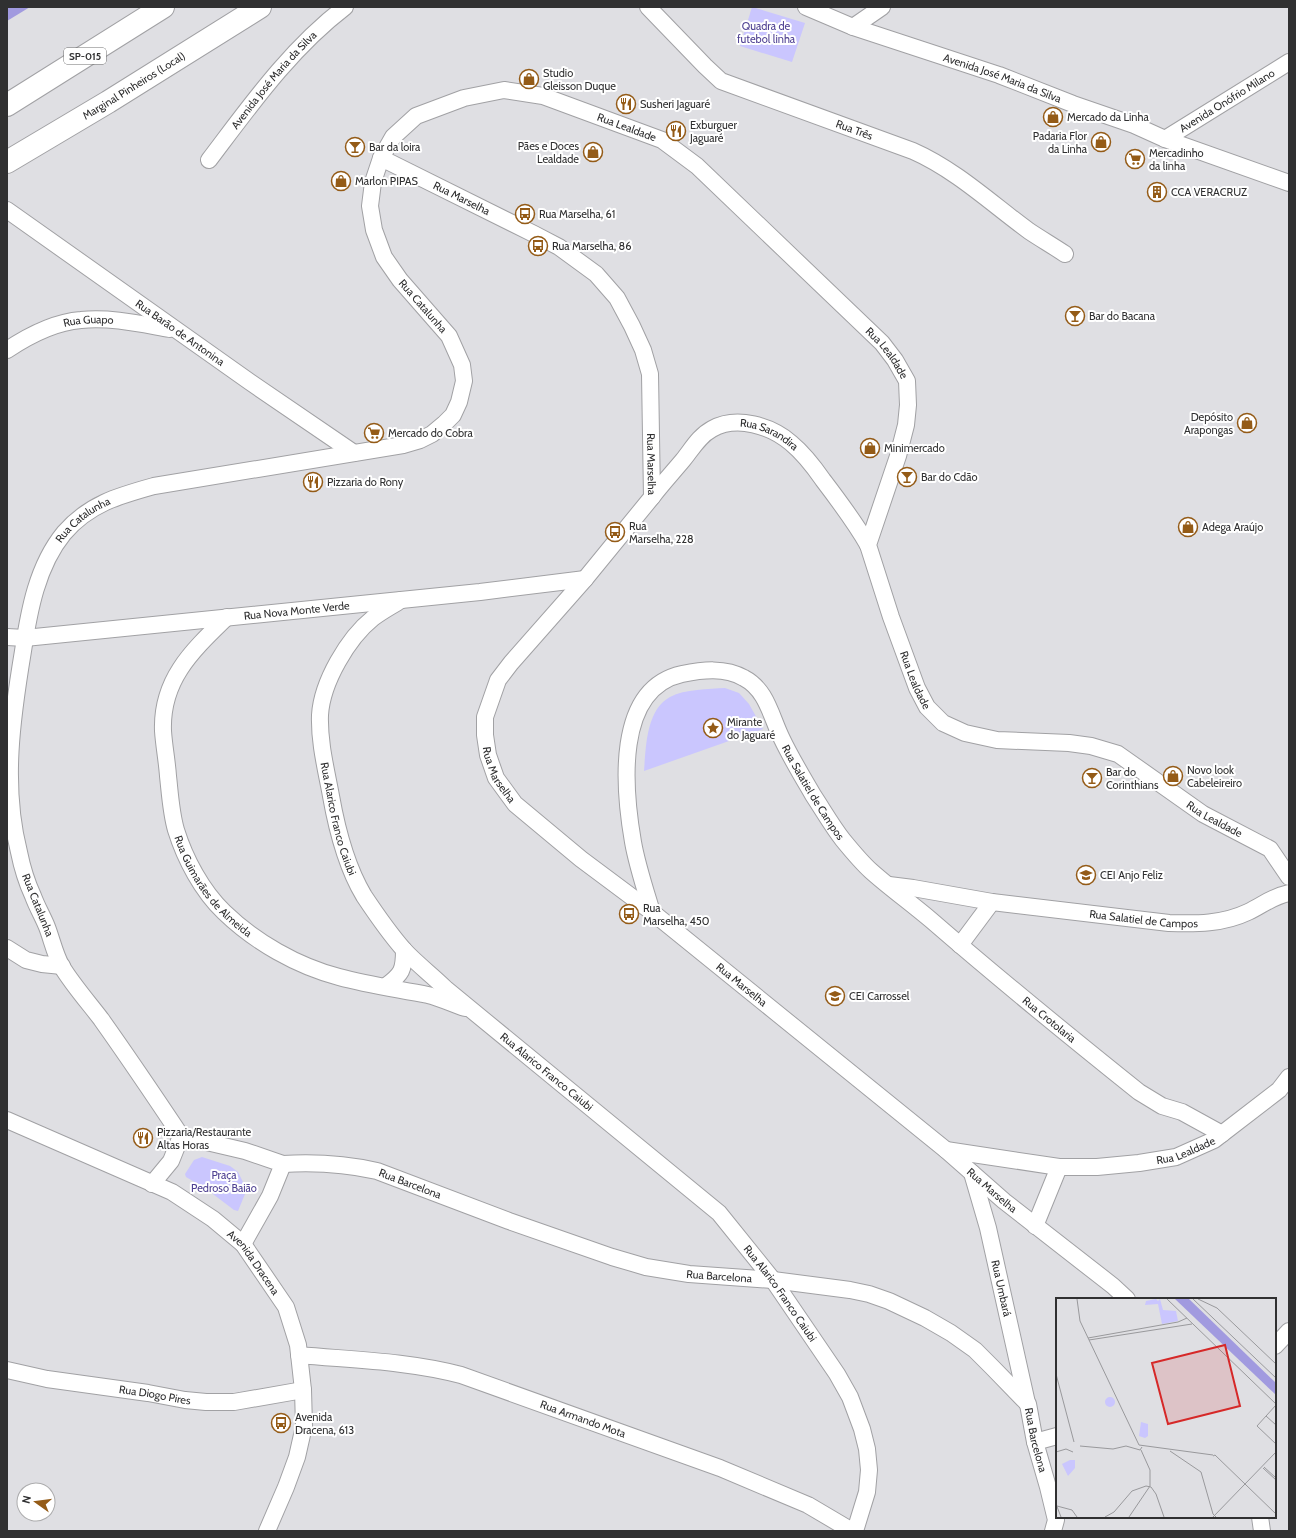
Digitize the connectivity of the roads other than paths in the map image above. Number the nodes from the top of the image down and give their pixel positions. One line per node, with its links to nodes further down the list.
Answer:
1 (163, 7): 9 (highway, SP-015)
2 (260, 7): 13 (highway, Marginal Pinheiros (Local))
3 (345, 7): 12 (street, Avenida José Maria da Silva)
4 (648, 7): 16 (street, Rua Três)
5 (806, 7): 7 (street, Avenida José Maria da Silva)
6 (882, 7): 7 (street)
7 (853, 27): 10 (street, Avenida José Maria da Silva)
8 (1289, 62): 10 (street, Avenida Onófrio Milano)
9 (7, 105)
10 (1166, 139): 14 (street, Avenida José Maria da Silva)
11 (381, 158): 19 (street, Rua Catalunha); 20 (street, Rua Marselha); 21 (street, Rua Lealdade)
12 (209, 160)
13 (7, 162)
14 (1289, 183)
15 (7, 210): 17 (street, Rua Barão de Antonina)
16 (1065, 254)
17 (176, 330): 18 (street, Rua Guapo); 19 (street, Rua Barão de Antonina)
18 (7, 350)
19 (354, 453): 26 (street, Rua Catalunha)
20 (652, 497): 21 (street, Rua Sarandira); 22 (street, Rua Marselha)
21 (868, 545): 27 (street, Rua Lealdade)
22 (585, 579): 23 (street, Rua Nova Monte Verde); 31 (street, Rua Marselha)
23 (401, 600): 24 (street, Rua Nova Monte Verde); 34 (street, Rua Alarico Franco Caiubi)
24 (227, 617): 26 (street, Rua Nova Monte Verde); 36 (street, Rua Guimarães de Almeida)
25 (7, 637): 26 (street, Rua Nova Monte Verde)
26 (25, 638): 35 (street, Rua Catalunha)
27 (1289, 877)
28 (889, 885): 30 (street, Rua Salatiel de Campos); 31 (street, Rua Salatiel de Campos); 32 (street, Rua Crotolaria)
29 (1289, 893): 30 (street, Rua Salatiel de Campos)
30 (992, 902): 32 (street)
31 (652, 912): 42 (street, Rua Marselha)
32 (960, 945): 40 (street, Rua Crotolaria)
33 (7, 948): 35 (street)
34 (404, 950): 36 (street); 37 (street, Rua Alarico Franco Caiubi)
35 (62, 966): 41 (street, Rua Catalunha)
36 (386, 986): 37 (street, Rua Guimarães de Almeida)
37 (478, 1013): 49 (street, Rua Alarico Franco Caiubi)
38 (1289, 1077): 40 (street, Rua Lealdade)
39 (7, 1120): 46 (street, Avenida Dracena)
40 (1222, 1134): 44 (street, Rua Lealdade)
41 (182, 1136): 43 (street); 46 (street)
42 (946, 1150): 44 (street, Rua Lealdade); 45 (street, Rua Marselha)
43 (283, 1164): 48 (street); 49 (street, Rua Barcelona)
44 (1059, 1167): 47 (street)
45 (972, 1173): 47 (street, Rua Marselha); 56 (street, Rua Umbará)
46 (152, 1184): 48 (street, Avenida Dracena)
47 (1035, 1226): 50 (street, Rua Marselha)
48 (243, 1244): 53 (street, Avenida Dracena)
49 (773, 1280): 56 (street, Rua Barcelona); 62 (street, Rua Alarico Franco Caiubi)
50 (1126, 1298)
51 (1289, 1331): 52 (street)
52 (1276, 1345)
53 (299, 1355): 55 (street, Avenida Dracena); 62 (street, Rua Armando Mota)
54 (7, 1370): 55 (street, Rua Diogo Pires)
55 (303, 1390): 61 (street, Avenida Dracena)
56 (1028, 1404): 58 (street, Rua Barcelona)
57 (1056, 1436): 58 (street)
58 (1035, 1442): 60 (street, Rua Barcelona)
59 (1260, 1518): 63 (street)
60 (1056, 1527)
61 (267, 1531)
62 (853, 1531)
63 (1262, 1531)

